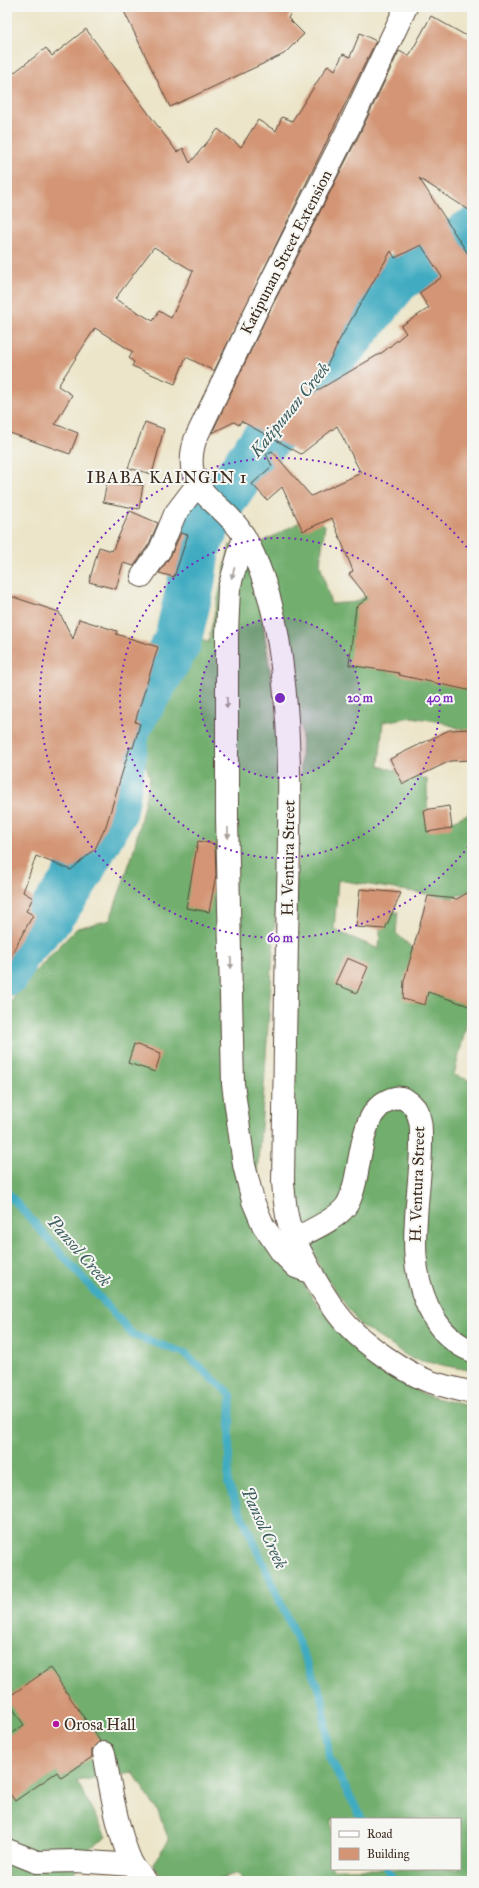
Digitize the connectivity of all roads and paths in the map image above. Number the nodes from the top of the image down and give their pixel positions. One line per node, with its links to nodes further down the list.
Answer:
1 (406, 7): 2 (street, Katipunan Street Extension)
2 (203, 492): 3 (street, H. Ventura Street); 4 (street)
3 (239, 529): 5 (street, H. Ventura Street); 6 (street, one-way to 6)
4 (142, 576)
5 (296, 1238): 6 (street, H. Ventura Street); 7 (street, H. Ventura Street)
6 (312, 1273): 10 (street, H. Ventura Street)
7 (472, 1351)
8 (433, 1368): 9 (street)
9 (472, 1381)
10 (472, 1393)
11 (104, 1753): 13 (street)
12 (7, 1850): 13 (street)
13 (139, 1873)

